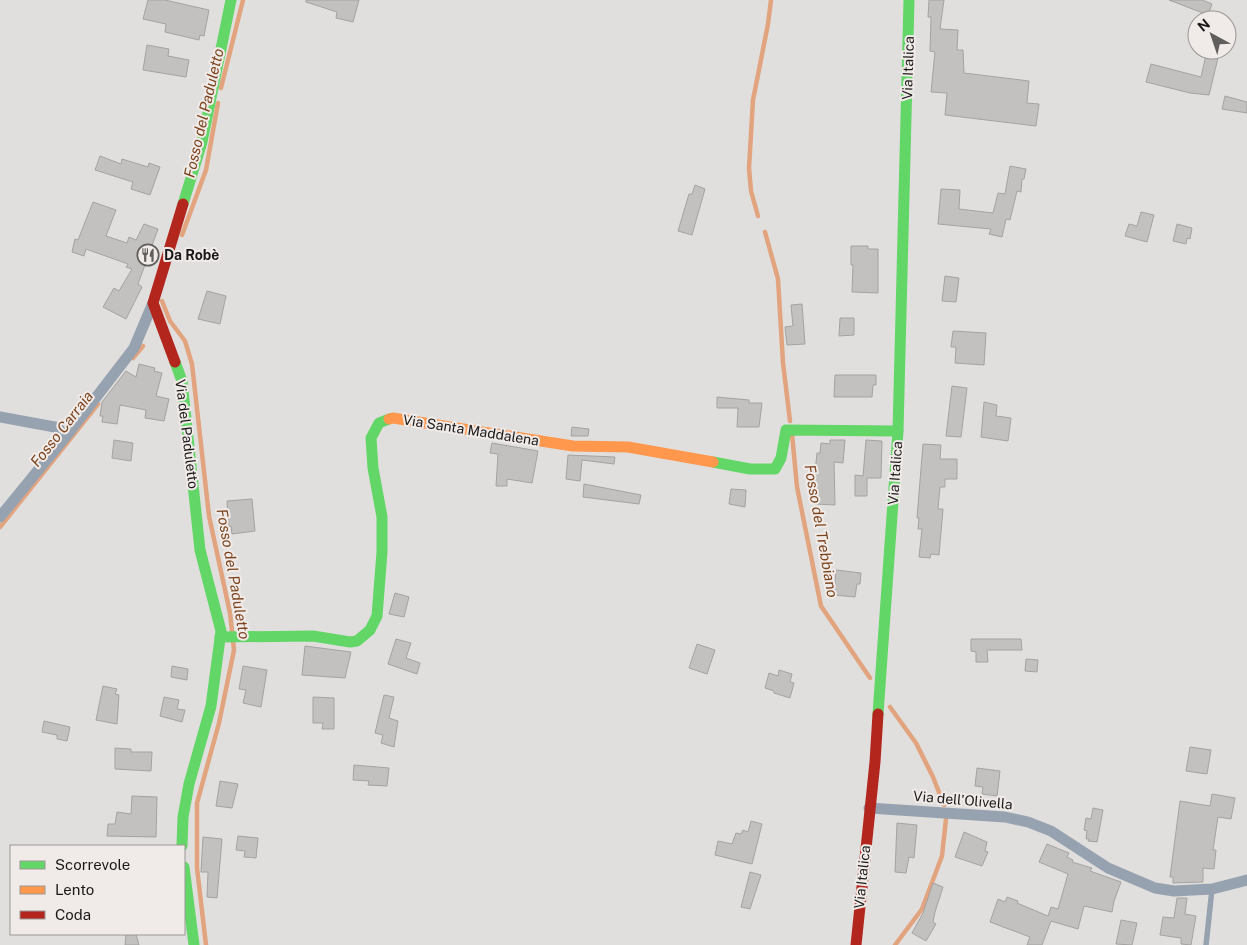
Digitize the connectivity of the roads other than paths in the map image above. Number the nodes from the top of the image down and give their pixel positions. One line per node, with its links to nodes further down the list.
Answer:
1 (232, 0): 3 (street)
2 (910, 0): 6 (street, Via Italica)
3 (153, 303): 5 (street); 8 (street, Via del Paduletto)
4 (0, 417): 5 (street)
5 (71, 430): 7 (street)
6 (898, 431): 8 (street, Via Santa Maddalena); 9 (street, Via Italica)
7 (0, 517)
8 (228, 637): 10 (street, Via del Paduletto)
9 (869, 808): 13 (street, Via dell'Olivella); 15 (street, Via Italica)
10 (182, 845)
11 (185, 875): 14 (street)
12 (1247, 880): 13 (street, Via dell'Olivella)
13 (1212, 889): 16 (lane)
14 (194, 945)
15 (856, 945)
16 (1206, 945)

